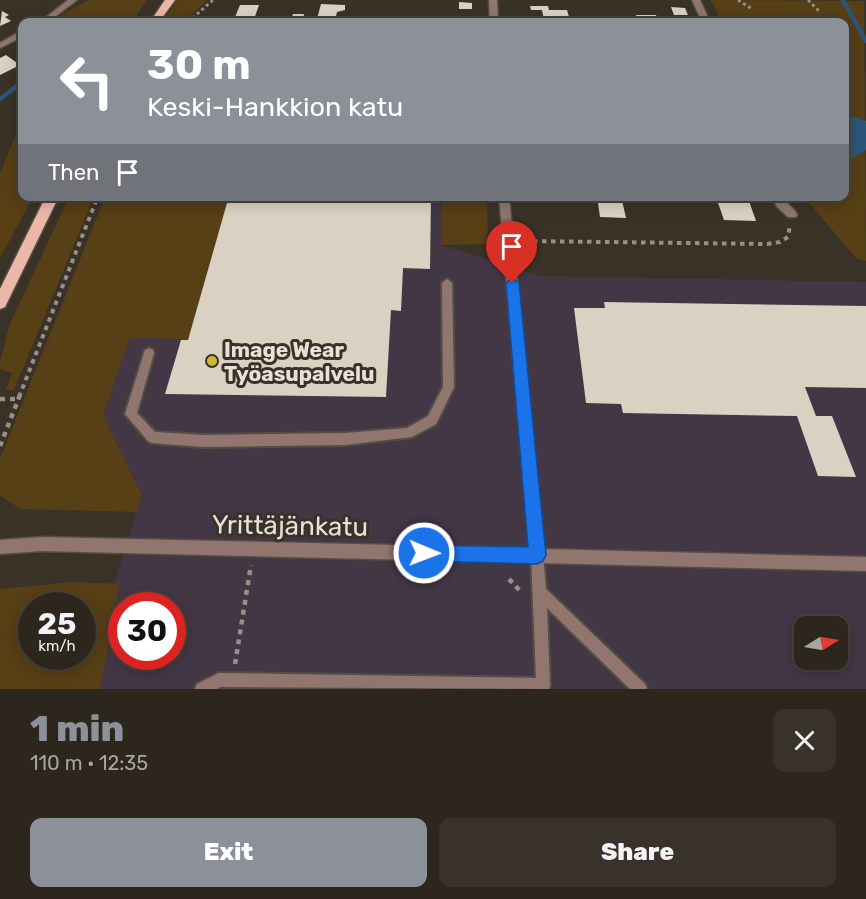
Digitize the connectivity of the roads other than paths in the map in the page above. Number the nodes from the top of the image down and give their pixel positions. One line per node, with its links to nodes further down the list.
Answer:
1 (71, 0): 6 (street)
2 (156, 0): 7 (main road)
3 (170, 0): 8 (main road)
4 (494, 0): 9 (street)
5 (696, 0): 10 (street)
6 (50, 18)
7 (147, 18)
8 (157, 18)
9 (494, 18)
10 (704, 18)
11 (18, 36): 12 (street)
12 (0, 46)
13 (51, 201): 18 (main road)
14 (504, 201): 21 (street)
15 (780, 201): 16 (street)
16 (792, 214)
17 (447, 283): 19 (lane)
18 (0, 303)
19 (149, 353)
20 (0, 547): 21 (street, Yrittäjänkatu)
21 (537, 555): 22 (street, Yrittäjänkatu); 23 (lane)
22 (866, 564)
23 (540, 592): 24 (lane); 25 (lane)
24 (202, 689)
25 (640, 689)

